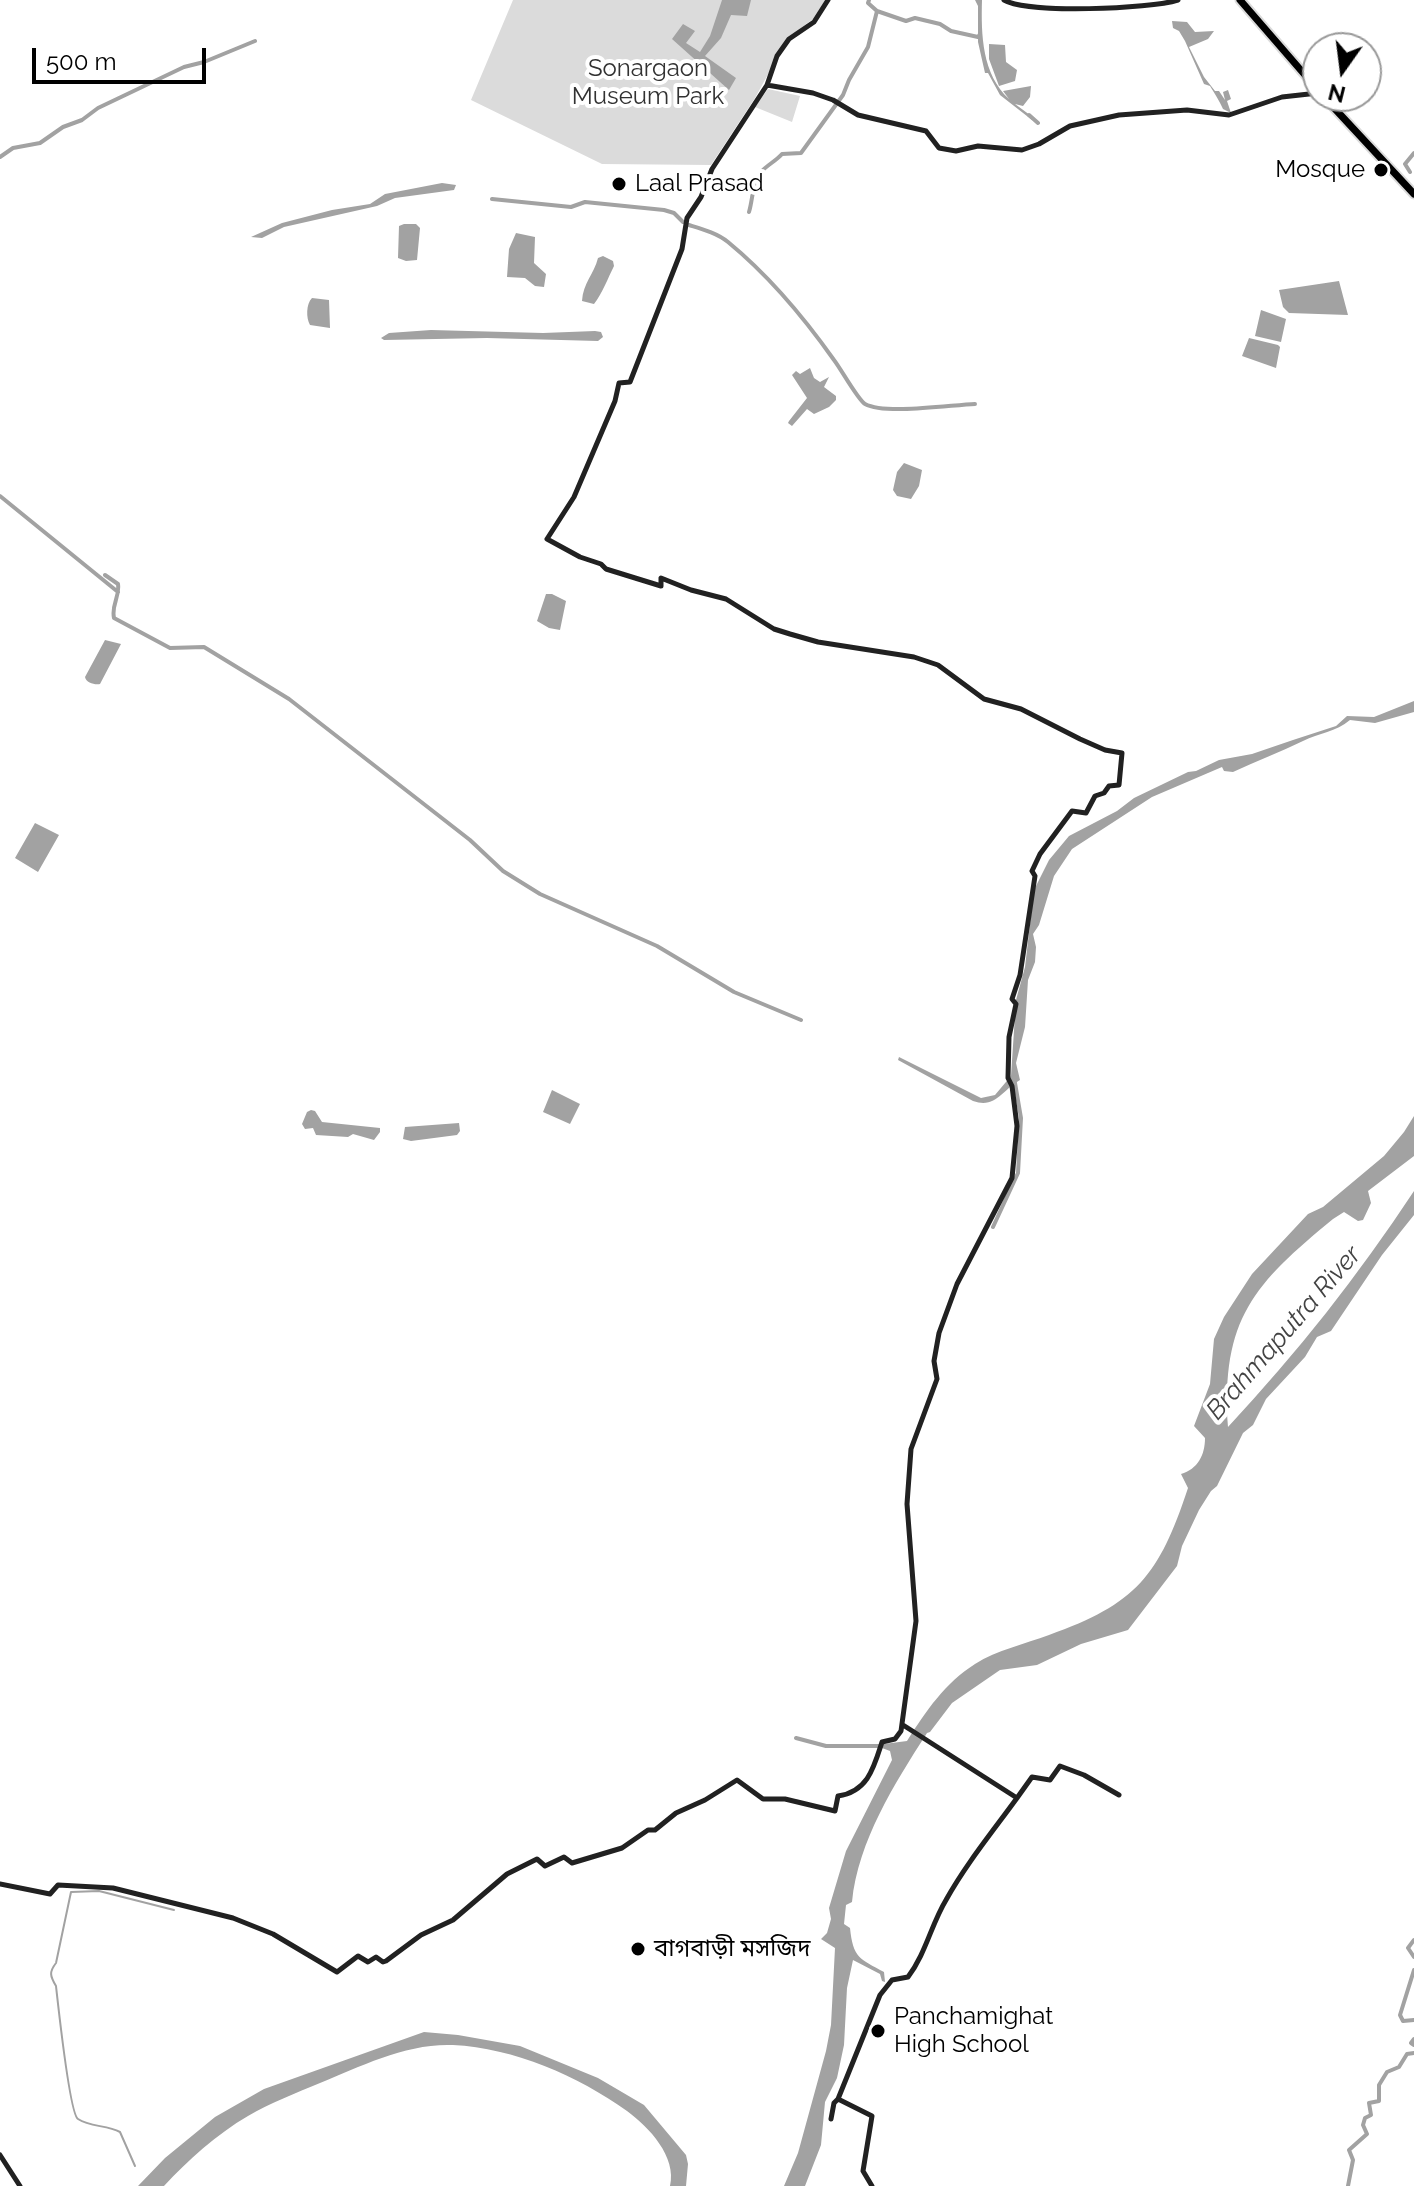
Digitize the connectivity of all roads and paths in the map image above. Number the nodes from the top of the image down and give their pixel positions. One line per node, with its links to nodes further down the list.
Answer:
1 (828, 0): 7 (street)
2 (1004, 0): 3 (street)
3 (1178, 0)
4 (1242, 0): 5 (highway); 6 (highway)
5 (1302, 66)
6 (1302, 73)
7 (767, 85): 8 (street); 12 (street)
8 (1302, 94)
9 (1338, 112): 11 (highway)
10 (1344, 112): 11 (highway)
11 (1414, 191)
12 (903, 1725): 14 (street); 15 (street)
13 (1119, 1795): 14 (street)
14 (1017, 1798): 16 (street)
15 (0, 1884)
16 (838, 2099): 17 (street); 20 (street)
17 (831, 2119)
18 (0, 2155): 19 (street)
19 (20, 2186)
20 (872, 2186)

